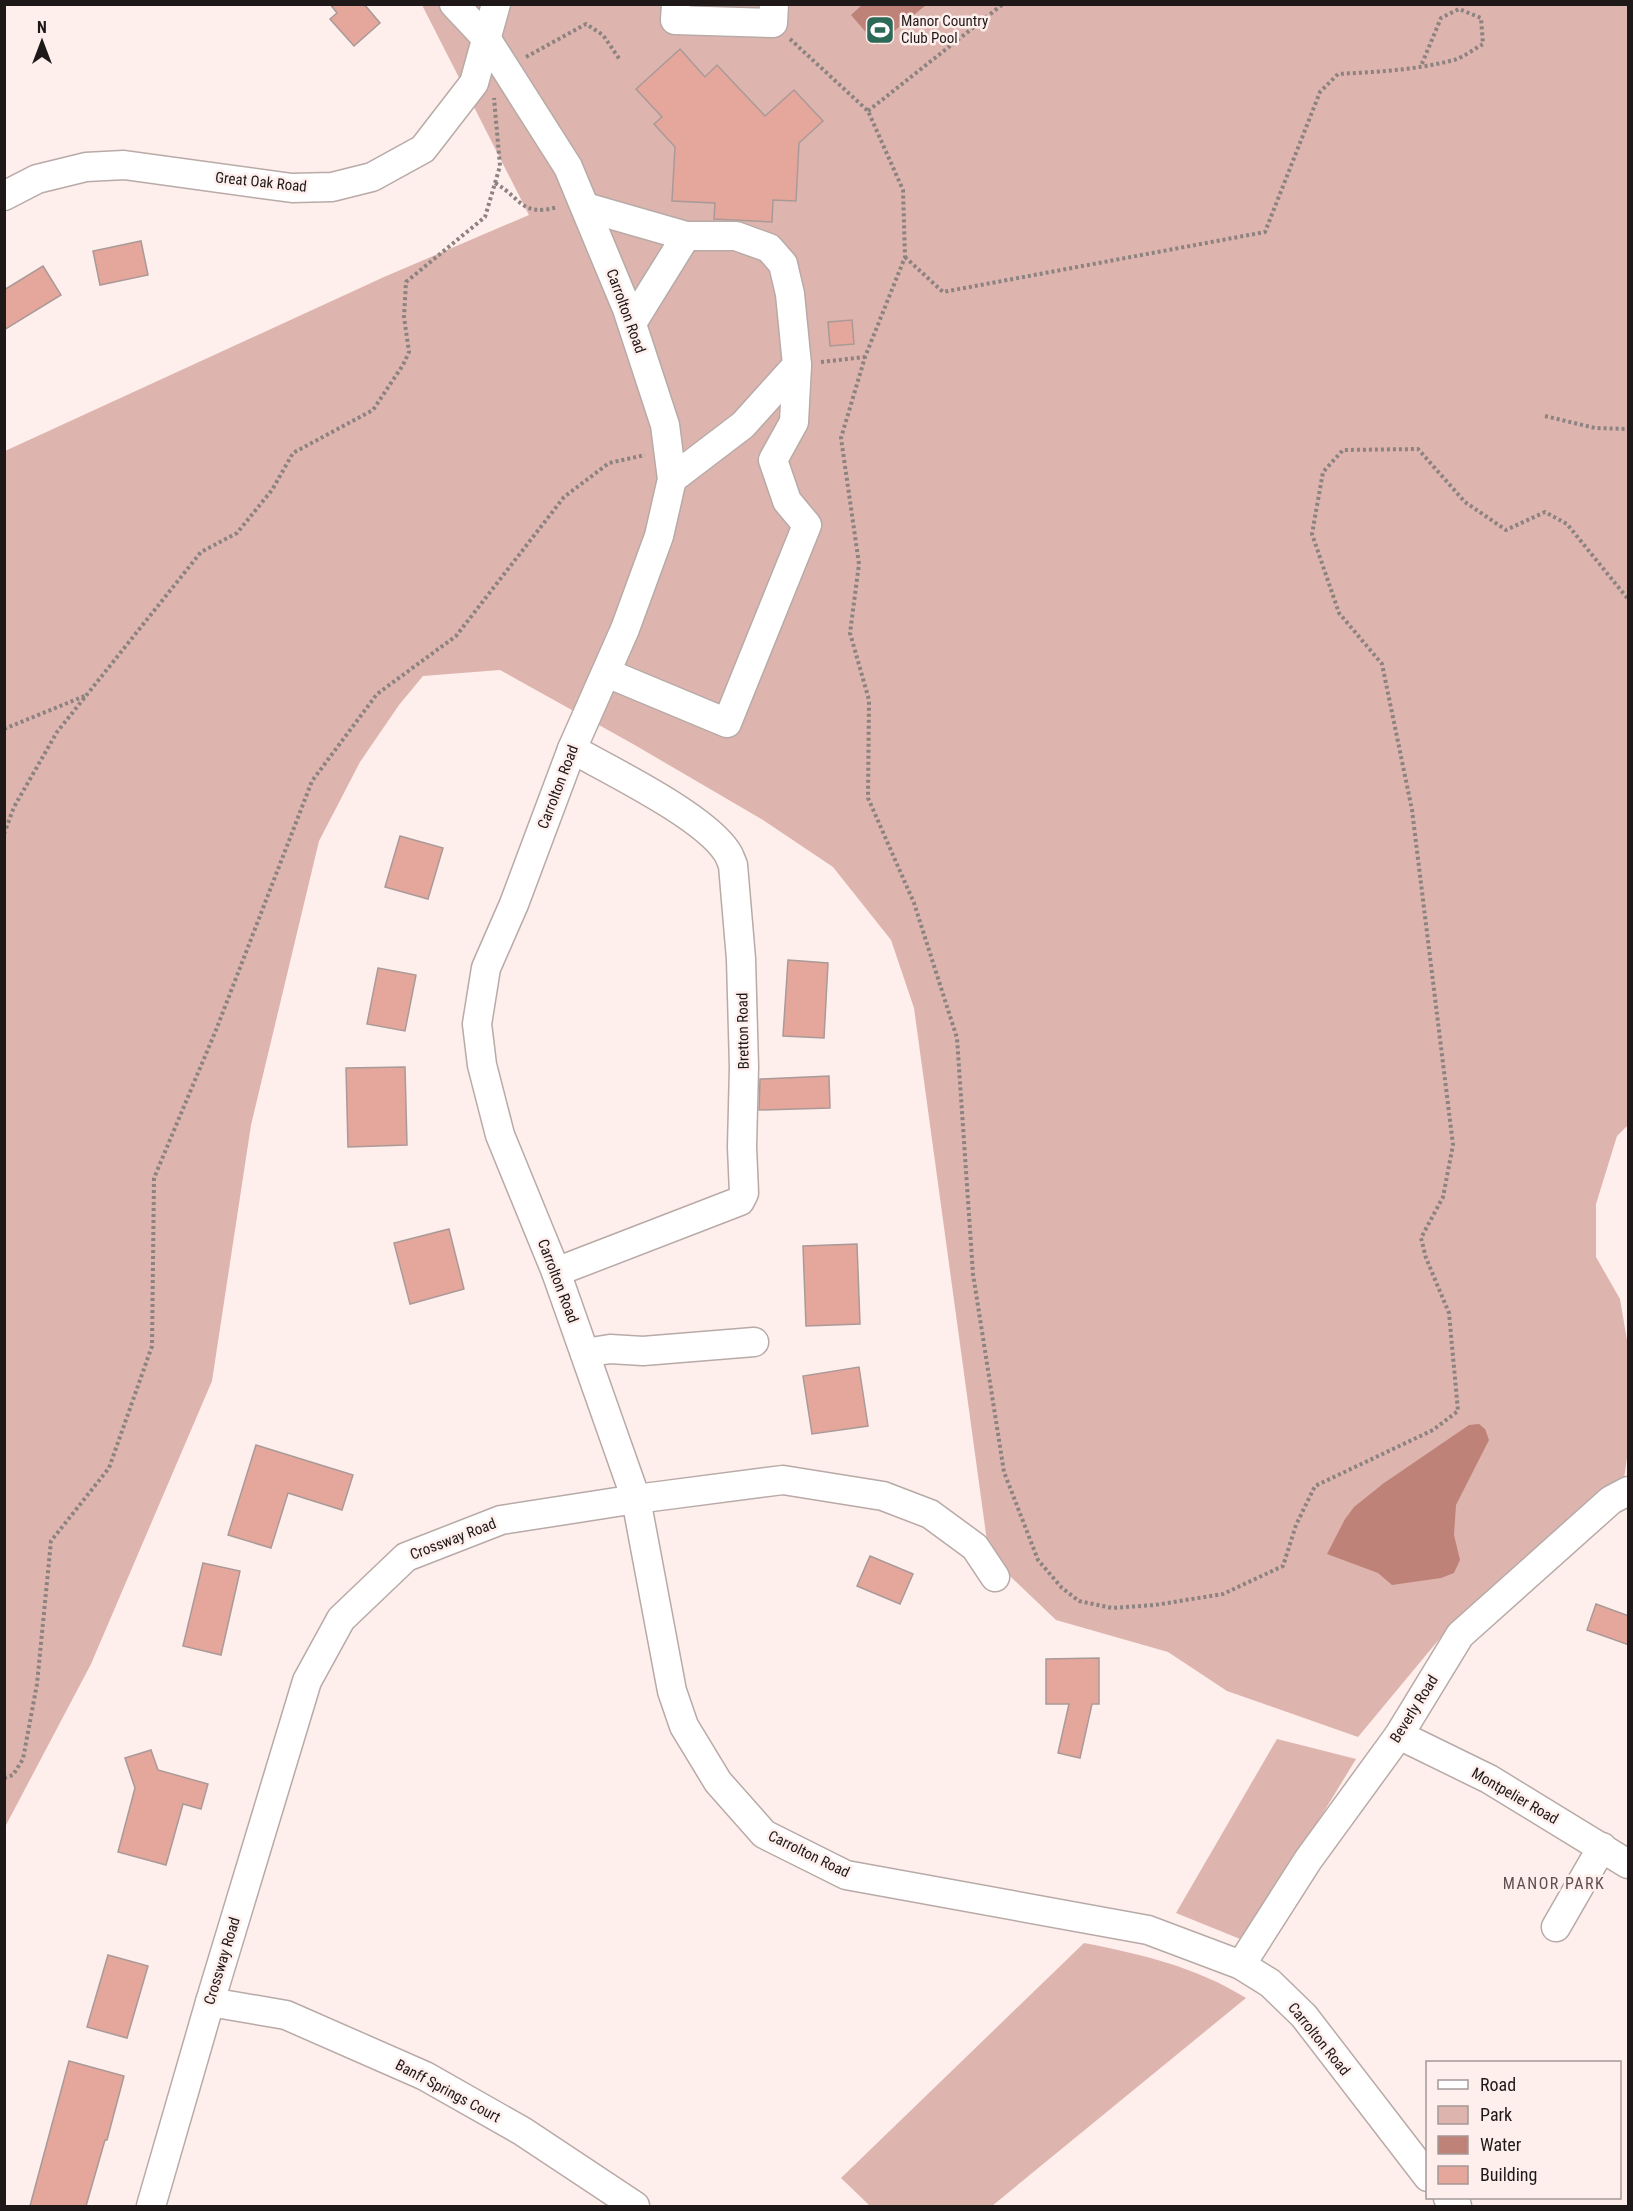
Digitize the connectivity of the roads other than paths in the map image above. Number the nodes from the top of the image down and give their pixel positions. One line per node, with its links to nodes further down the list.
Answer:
1 (454, 4): 6 (street, Carrolton Road)
2 (496, 4): 6 (street, Great Oak Road)
3 (676, 4): 4 (street)
4 (721, 13): 5 (street)
5 (773, 14)
6 (486, 38): 7 (street, Great Oak Road); 8 (street, Carrolton Road)
7 (4, 196)
8 (572, 207): 9 (street); 10 (street, Carrolton Road)
9 (686, 236): 10 (street); 11 (street)
10 (632, 323): 12 (street, Carrolton Road)
11 (797, 364): 12 (street); 13 (street)
12 (672, 479): 13 (street, Carrolton Road)
13 (607, 673): 14 (street, Carrolton Road)
14 (572, 749): 15 (street, Carrolton Road); 15 (street, Bretton Road)
15 (556, 1272): 17 (street, Carrolton Road)
16 (754, 1341): 17 (street)
17 (585, 1353): 19 (street, Carrolton Road)
18 (1629, 1491): 21 (street, Beverly Road)
19 (636, 1498): 20 (street, Crossway Road); 25 (street, Carrolton Road); 26 (street, Crossway Road)
20 (995, 1577)
21 (1399, 1735): 22 (street, Montpelier Road); 25 (street, Beverly Road)
22 (1602, 1847): 23 (street, Montpelier Road); 24 (street)
23 (1629, 1864)
24 (1556, 1927)
25 (1240, 1965): 27 (street, Carrolton Road)
26 (210, 2002): 28 (street, Crossway Road); 29 (street, Banff Springs Court)
27 (1426, 2174)
28 (151, 2206)
29 (635, 2206)

